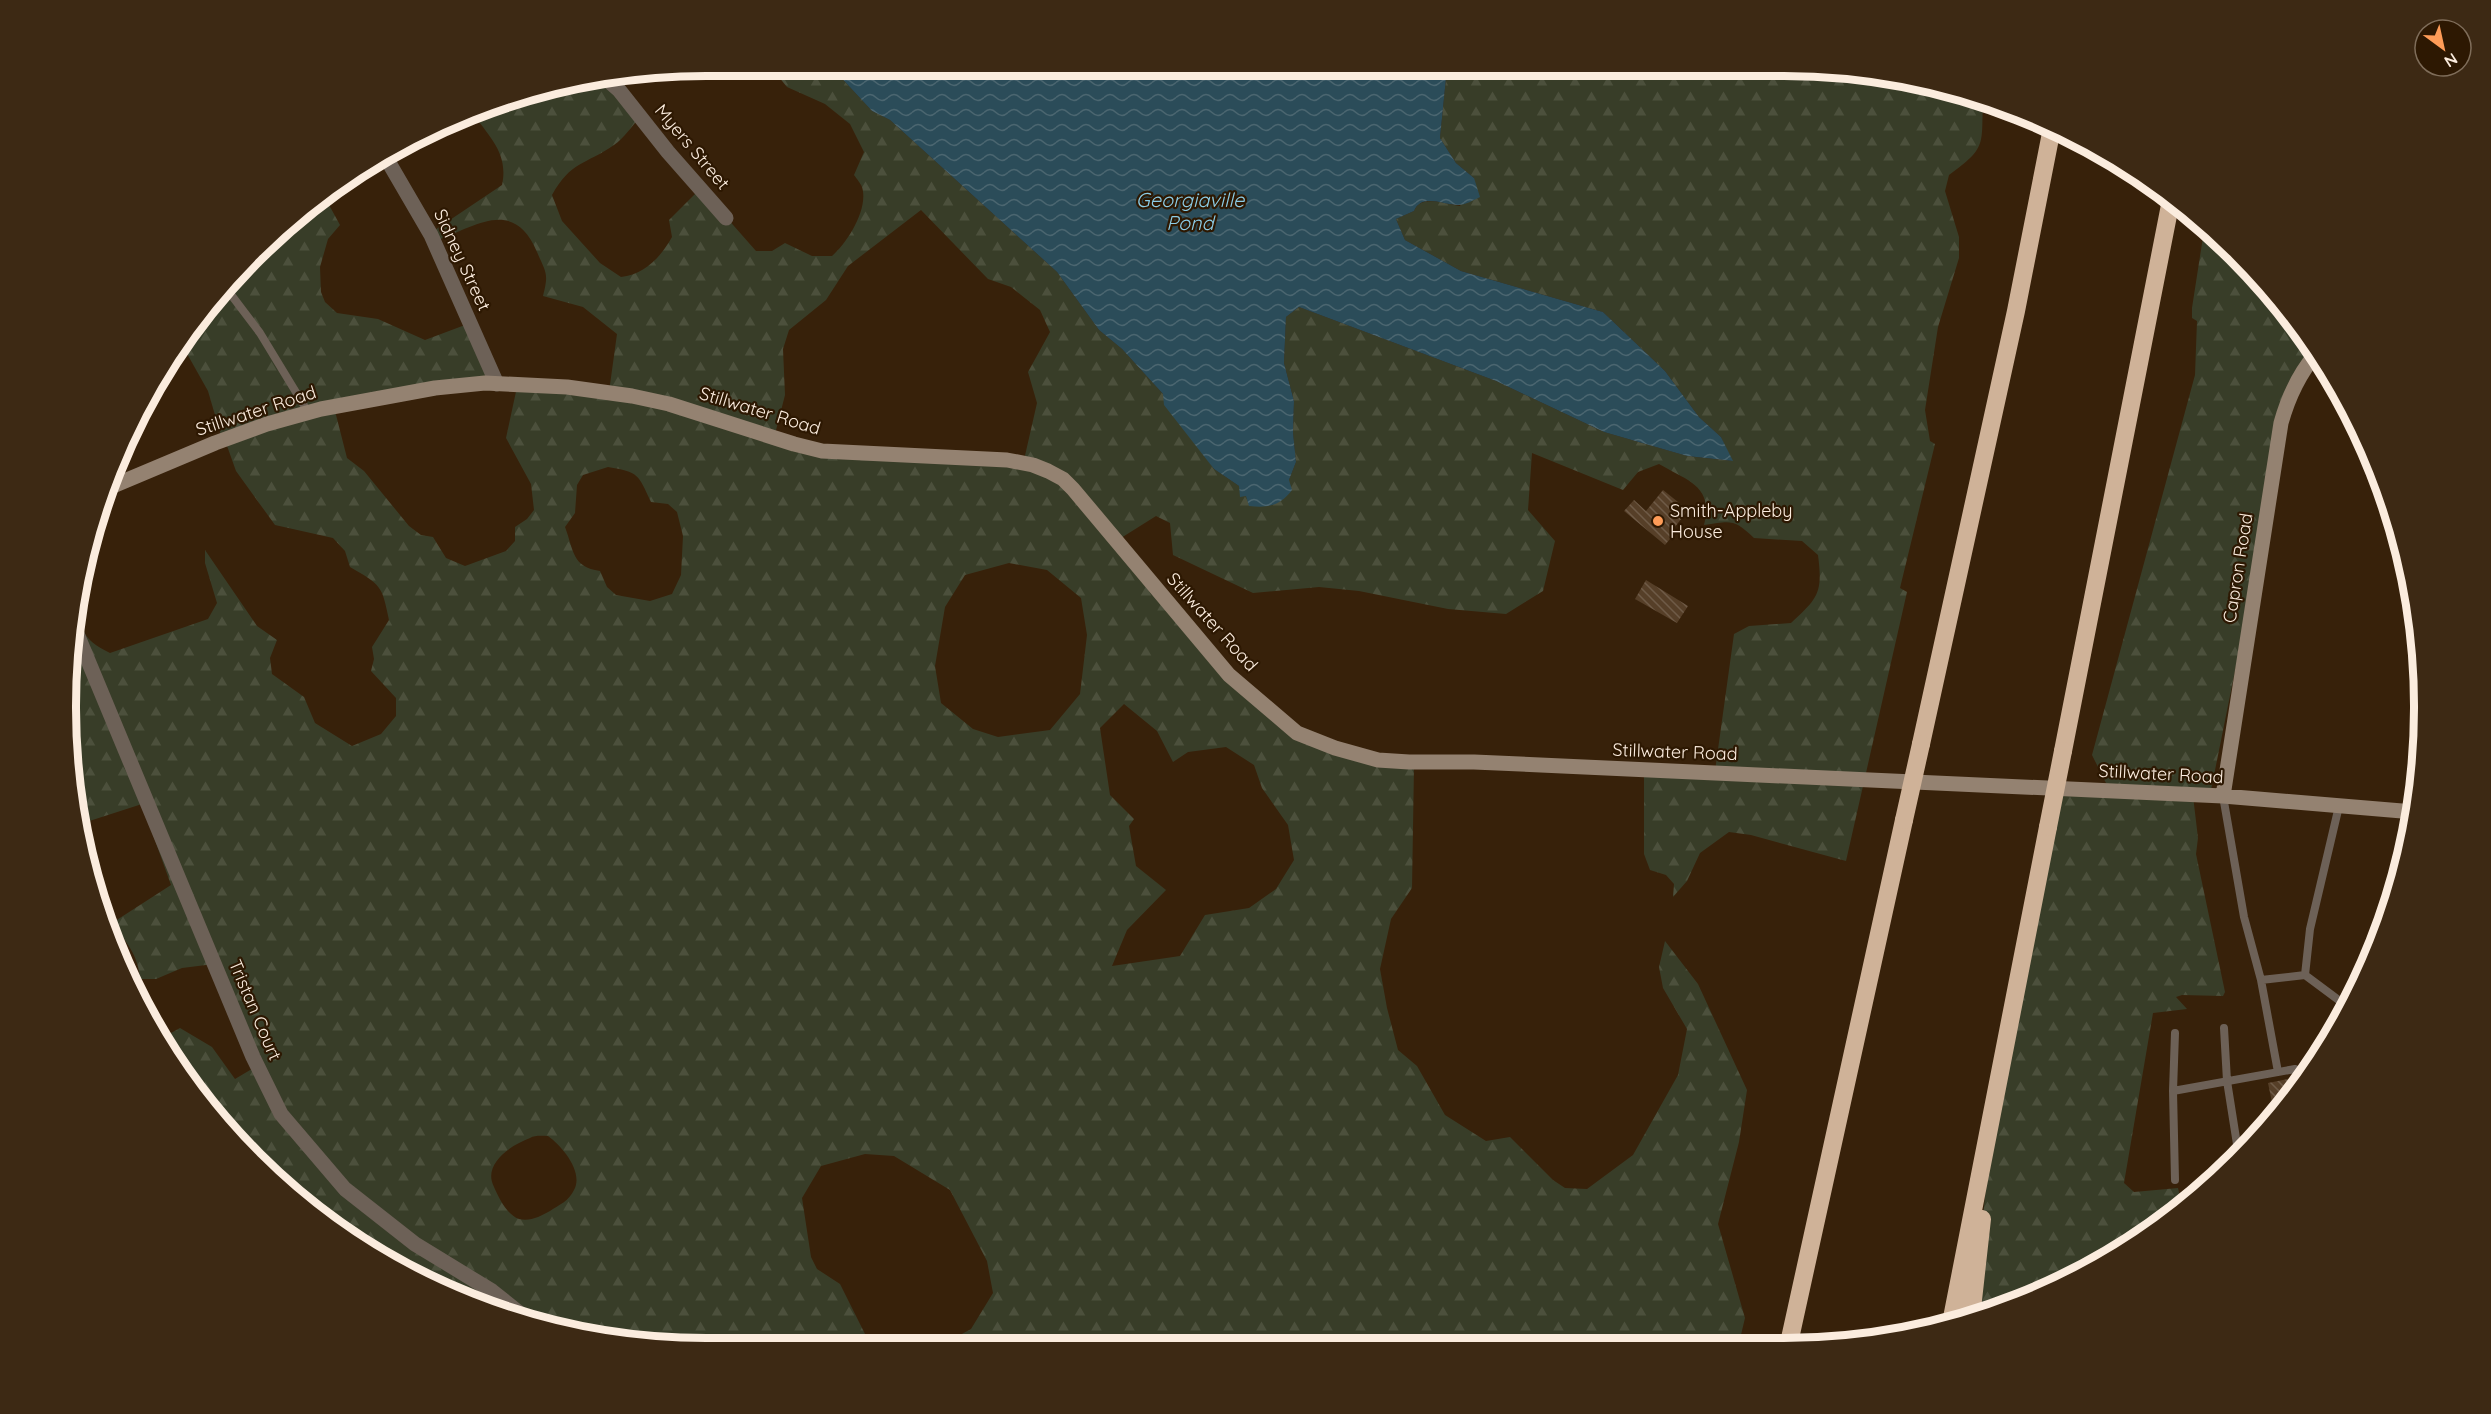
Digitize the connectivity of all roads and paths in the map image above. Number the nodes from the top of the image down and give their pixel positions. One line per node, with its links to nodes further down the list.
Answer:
1 (612, 84): 5 (street, Myers Street)
2 (2050, 136): 30 (highway, bridge)
3 (389, 163): 8 (street, Sidney Street)
4 (2169, 208): 23 (highway, bridge)
5 (726, 218)
6 (231, 294): 9 (lane)
7 (2311, 361): 12 (street, Capron Road)
8 (497, 384): 9 (street, Stillwater Road); 12 (street, Stillwater Road)
9 (308, 412): 10 (street, Stillwater Road)
10 (117, 484)
11 (80, 642): 27 (street, Tristan Court)
12 (2223, 796): 13 (street, Stillwater Road); 16 (lane)
13 (2339, 806): 14 (street, Stillwater Road); 15 (lane)
14 (2405, 811)
15 (2305, 975): 16 (lane); 17 (lane)
16 (2261, 980): 21 (lane)
17 (2341, 1002)
18 (2224, 1028): 22 (lane)
19 (2175, 1033): 24 (lane)
20 (2295, 1069): 21 (lane)
21 (2278, 1072): 22 (lane)
22 (2226, 1081): 24 (lane); 25 (lane)
23 (1997, 1089): 28 (highway); 29 (highway)
24 (2172, 1091): 26 (lane)
25 (2238, 1145)
26 (2175, 1180)
27 (511, 1306)
28 (1972, 1308)
29 (1953, 1314)
30 (1790, 1338)

